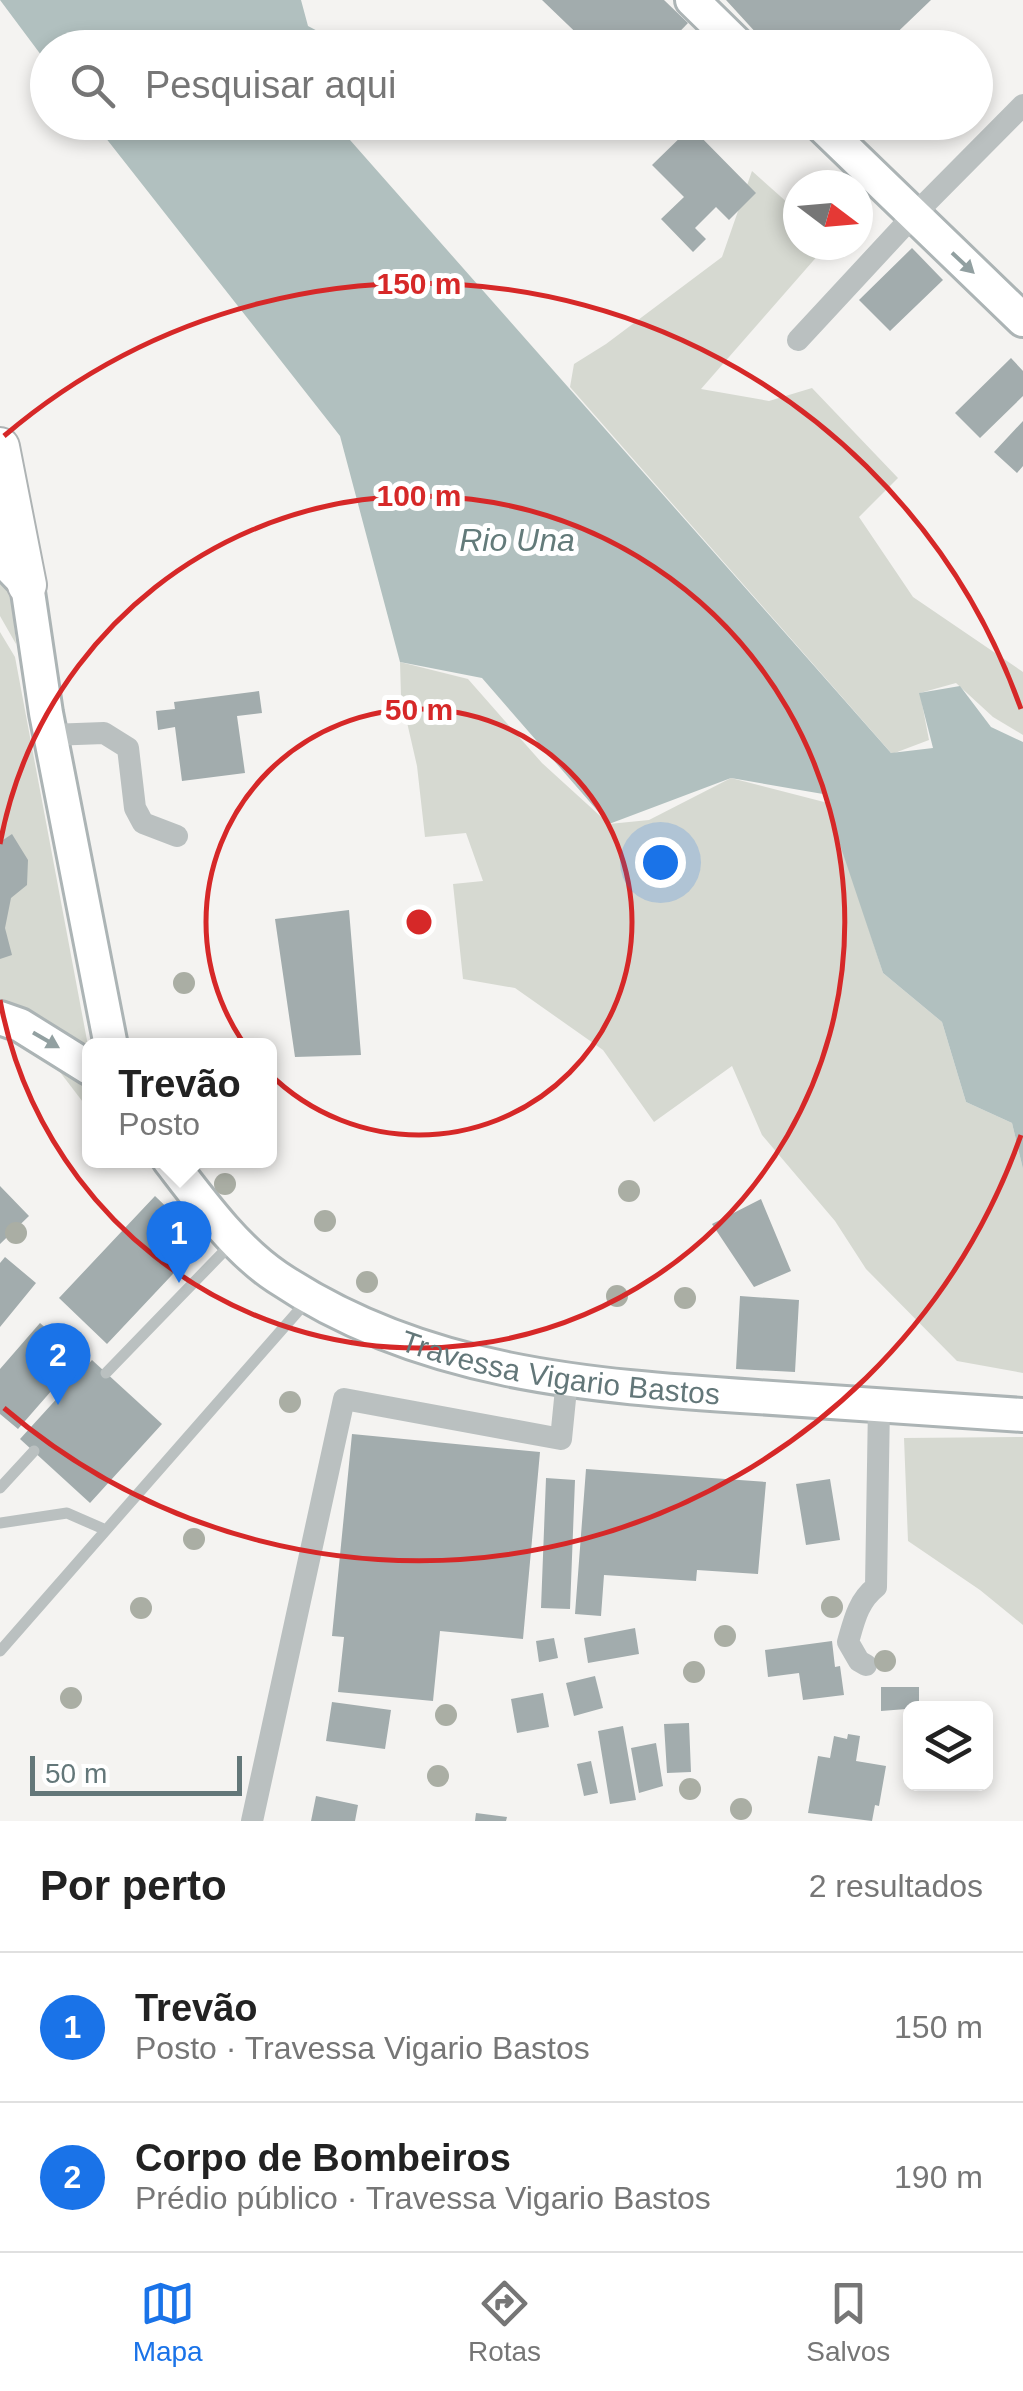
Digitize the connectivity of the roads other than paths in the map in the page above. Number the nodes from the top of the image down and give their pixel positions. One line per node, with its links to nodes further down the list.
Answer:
1 (692, 0): 2 (main road)
2 (723, 30)
3 (1023, 105): 4 (street)
4 (993, 135)
5 (836, 140): 7 (main road)
6 (988, 140): 7 (street)
7 (913, 216): 8 (main road, one-way to 8); 9 (street)
8 (1023, 320)
9 (798, 340)
10 (0, 447): 12 (highway)
11 (0, 558): 12 (main road)
12 (27, 585): 13 (main road)
13 (50, 735): 14 (street); 16 (main road)
14 (177, 836)
15 (0, 1018): 17 (main road, one-way to 17)
16 (109, 1038)
17 (82, 1064)
18 (176, 1168): 19 (main road, Travessa Vigario Bastos)
19 (236, 1240): 20 (main road, Travessa Vigario Bastos); 21 (lane)
20 (311, 1297): 22 (main road, Travessa Vigario Bastos); 28 (lane)
21 (106, 1373)
22 (566, 1379): 23 (main road, Travessa Vigario Bastos); 31 (street)
23 (879, 1406): 24 (main road, Travessa Vigario Bastos); 30 (street)
24 (1023, 1415)
25 (34, 1451): 26 (lane)
26 (0, 1488)
27 (0, 1523): 28 (lane)
28 (106, 1530): 29 (lane)
29 (0, 1651)
30 (866, 1664)
31 (252, 1821)

